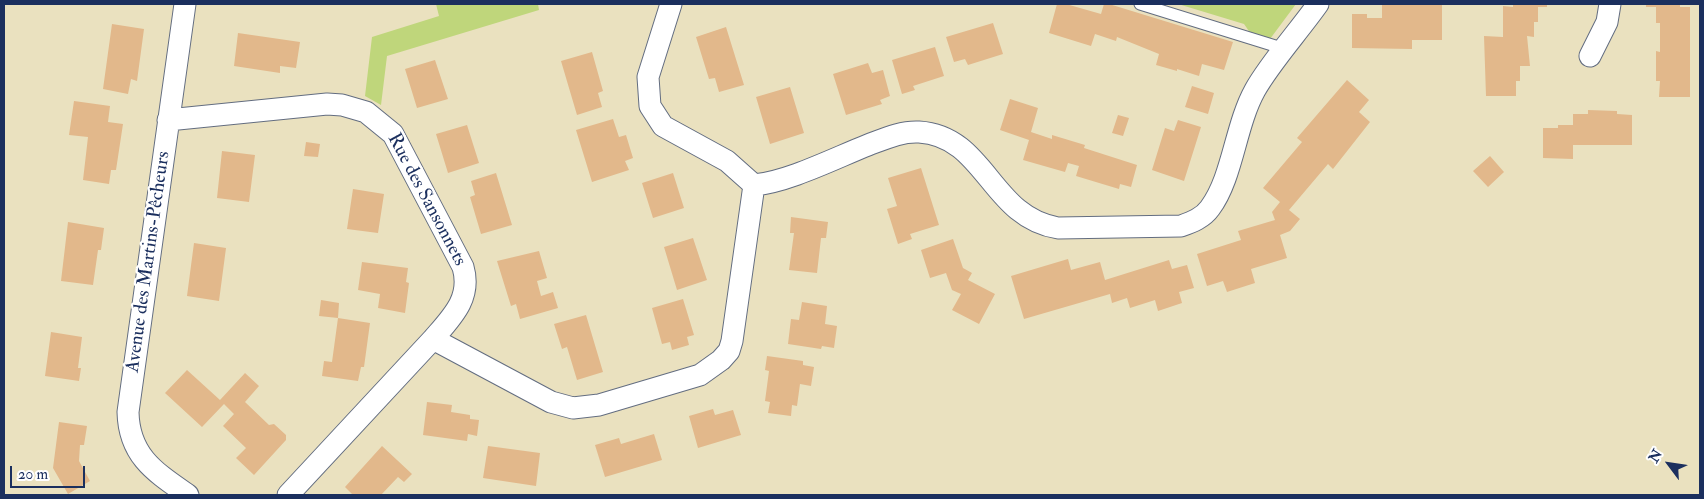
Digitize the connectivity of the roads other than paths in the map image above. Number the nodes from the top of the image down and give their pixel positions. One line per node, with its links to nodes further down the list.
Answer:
1 (185, 4): 8 (street, Avenue des Martins-Pêcheurs)
2 (670, 4): 9 (street)
3 (1140, 4): 6 (lane)
4 (1318, 4): 6 (street)
5 (1610, 4): 7 (street)
6 (1286, 49): 9 (street)
7 (1590, 56)
8 (168, 120): 10 (street, Rue des Sansonnets); 11 (street, Avenue des Martins-Pêcheurs)
9 (754, 185): 10 (street)
10 (433, 339): 12 (street)
11 (188, 495)
12 (288, 495)

